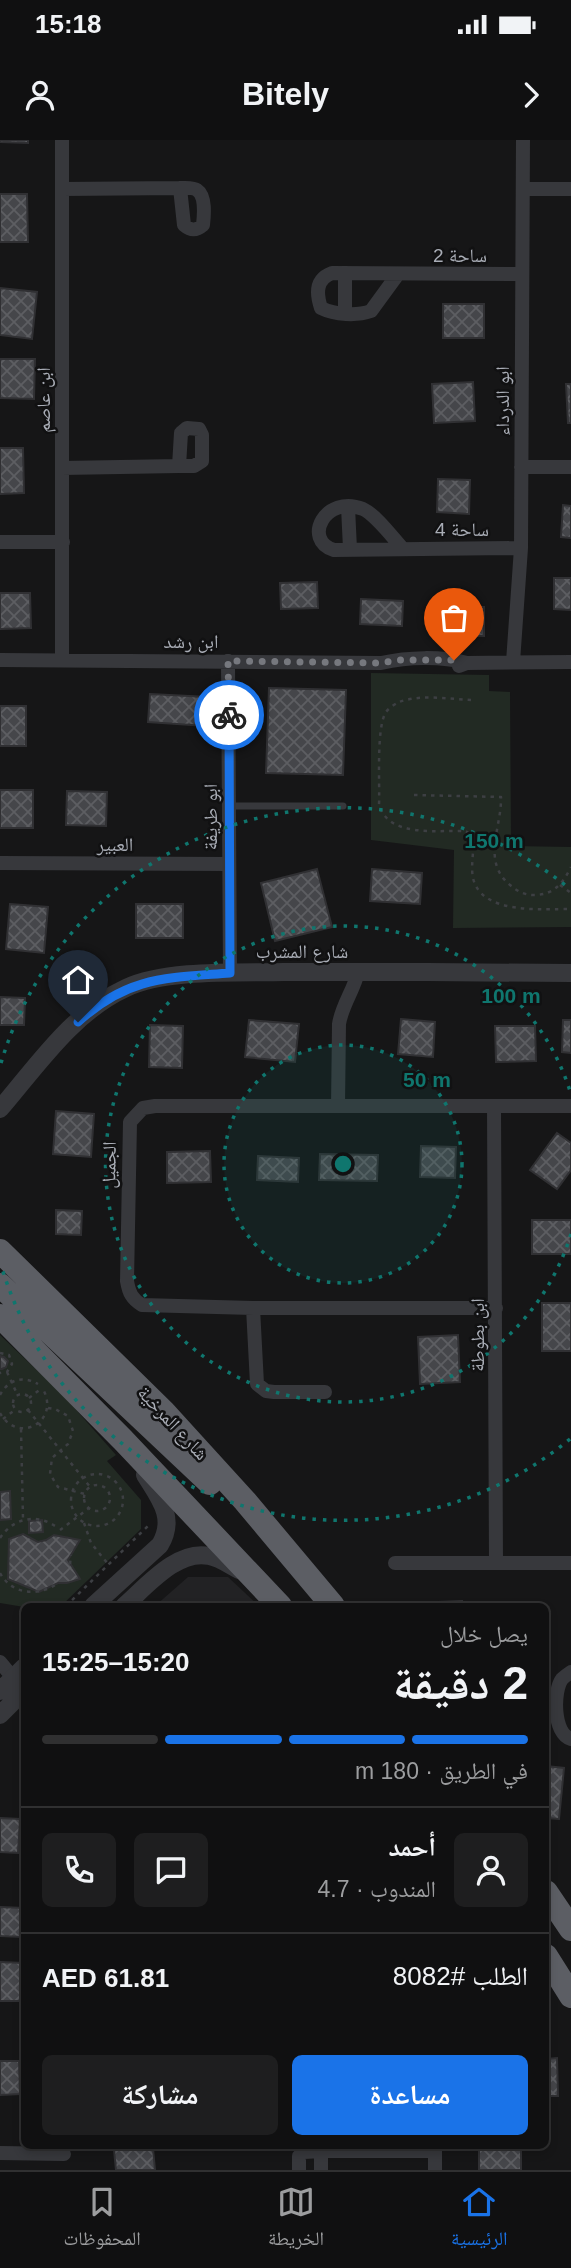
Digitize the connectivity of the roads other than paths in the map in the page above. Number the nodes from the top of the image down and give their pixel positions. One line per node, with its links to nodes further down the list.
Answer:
1 (62, 140): 4 (street, ابن عاصم)
2 (523, 140): 5 (street, ابو الدرداء)
3 (180, 188): 4 (street)
4 (62, 189): 14 (street, ابن عاصم)
5 (523, 189): 6 (street); 9 (street, ابو الدرداء)
6 (571, 189)
7 (345, 273): 8 (street, ساحة 2); 10 (street); 10 (street, ساحة 2)
8 (398, 274): 9 (street, ساحة 2); 10 (street)
9 (522, 274): 12 (street, ابو الدرداء)
10 (345, 313)
11 (178, 466): 14 (street)
12 (521, 467): 13 (street); 18 (street, ابو الدرداء)
13 (571, 467)
14 (62, 468): 17 (street, ابن عاصم)
15 (348, 507): 19 (street); 20 (street); 20 (street, ساحة 4)
16 (0, 542): 17 (street)
17 (63, 542): 22 (street, ابن عاصم)
18 (521, 548): 19 (street, ساحة 4); 24 (street, ابو الدرداء)
19 (403, 549): 20 (street, ساحة 4)
20 (350, 550)
21 (0, 660): 22 (street, ابن رشد)
22 (62, 660): 23 (street, ابن رشد)
23 (228, 661): 24 (street, ابن رشد); 26 (street, ابو طريفة)
24 (513, 662): 25 (street, ابن رشد)
25 (571, 662)
26 (229, 806): 27 (lane); 29 (street, ابو طريفة)
27 (344, 806)
28 (0, 863): 29 (street, العبير)
29 (229, 864): 31 (street, ابو طريفة)
30 (358, 972): 31 (street, شارع المشرب); 32 (street, شارع المشرب); 33 (street)
31 (230, 973): 36 (street, شارع المشرب)
32 (571, 973)
33 (338, 1106): 34 (street, الجميل); 39 (street, الجميل)
34 (494, 1106): 35 (street, الجميل); 40 (street, ابن بطوطة)
35 (571, 1106)
36 (0, 1108)
37 (0, 1251): 44 (highway, شارع المرخية)
38 (0, 1284): 44 (highway)
39 (253, 1308): 40 (street, الجميل); 42 (street)
40 (496, 1308): 46 (street, ابن بطوطة)
41 (0, 1316): 43 (highway)
42 (325, 1392)
43 (123, 1440): 48 (highway); 49 (street)
44 (245, 1501): 52 (highway, شارع المرخية)
45 (395, 1563): 46 (street)
46 (496, 1563): 47 (street)
47 (571, 1563)
48 (253, 1577): 50 (street); 51 (highway)
49 (96, 1603)
50 (127, 1603)
51 (277, 1603)
52 (330, 1603)
53 (0, 1662): 55 (street)
54 (571, 1672): 60 (street)
55 (21, 1681)
56 (21, 1682): 58 (street)
57 (21, 1684): 59 (street)
58 (0, 1691)
59 (0, 1715)
60 (571, 1738)
61 (549, 1896): 62 (highway)
62 (571, 1929)
63 (549, 1961): 64 (highway)
64 (571, 1996)
65 (397, 2149): 68 (street)
66 (435, 2149): 73 (street)
67 (64, 2150): 69 (street); 70 (street)
68 (321, 2151): 71 (street); 72 (street)
69 (0, 2153)
70 (64, 2170)
71 (299, 2170)
72 (321, 2170)
73 (435, 2170)

